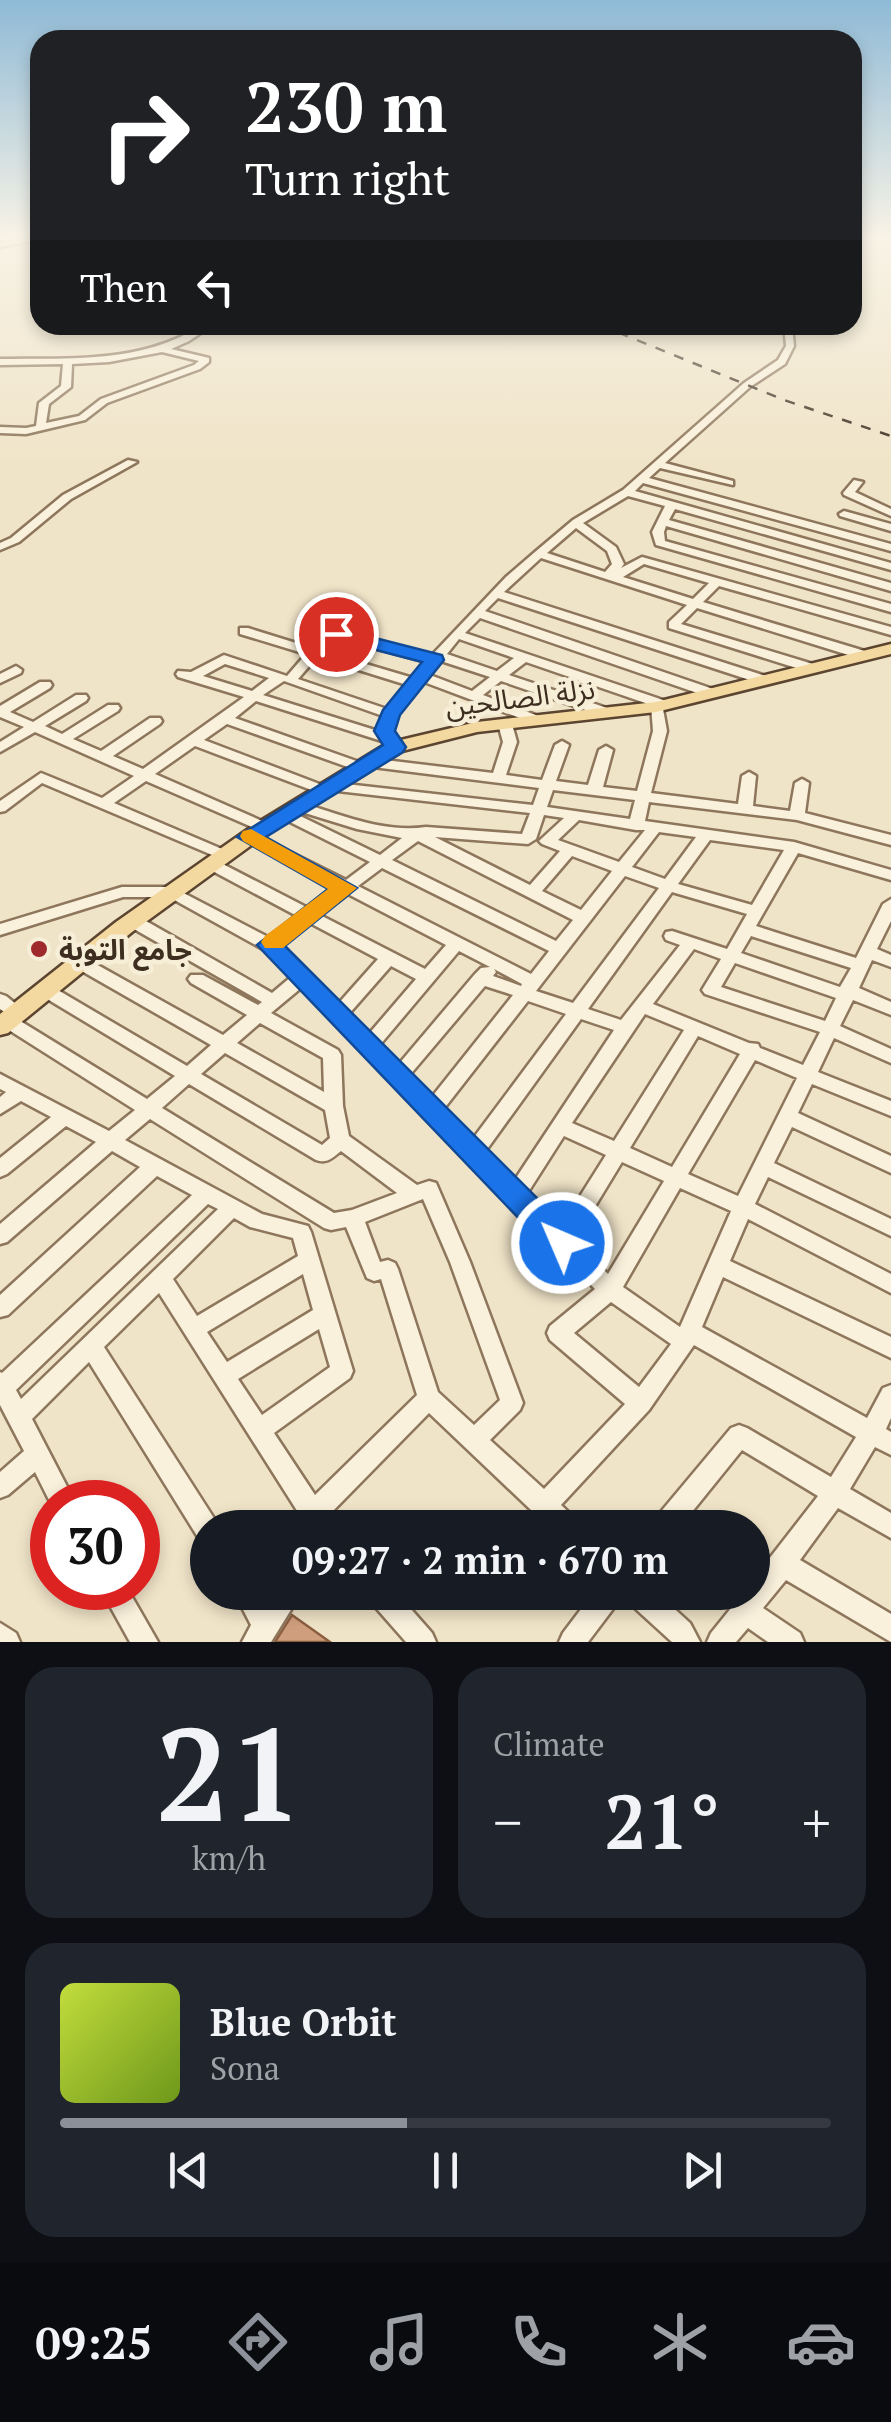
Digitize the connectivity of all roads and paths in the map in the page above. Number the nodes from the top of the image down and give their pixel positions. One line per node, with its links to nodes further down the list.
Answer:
1 (191, 335): 3 (street)
2 (789, 335): 9 (street)
3 (164, 350): 4 (street); 6 (street)
4 (68, 360): 5 (street); 6 (street)
5 (0, 362)
6 (41, 428): 7 (street)
7 (0, 430)
8 (132, 462): 20 (street)
9 (657, 464): 10 (street); 12 (street)
10 (640, 478): 13 (street); 21 (street)
11 (858, 482): 15 (street)
12 (729, 483)
13 (627, 492): 14 (street); 17 (street)
14 (671, 505): 18 (street); 24 (street)
15 (891, 513)
16 (844, 514): 19 (street)
17 (577, 522): 22 (street); 26 (street)
18 (664, 522): 23 (street); 28 (street)
19 (891, 528)
20 (0, 547)
21 (891, 548)
22 (539, 554): 26 (street); 30 (street)
23 (713, 557): 25 (street); 32 (street)
24 (888, 563): 28 (street)
25 (696, 576): 26 (street); 27 (street)
26 (611, 577): 31 (street)
27 (716, 582): 31 (street); 35 (street)
28 (871, 582): 29 (street)
29 (891, 587)
30 (497, 594): 33 (street); 48 (street)
31 (694, 602): 39 (street); 42 (street)
32 (891, 608)
33 (478, 613): 36 (street); 50 (street)
34 (244, 631): 38 (street)
35 (891, 631)
36 (458, 634): 40 (street); 41 (street)
37 (891, 649): 39 (main road, نزلة الصالحين)
38 (314, 654): 41 (street); 46 (street); 47 (street)
39 (863, 655): 42 (main road, نزلة الصالحين)
40 (525, 656): 44 (street); 54 (street)
41 (437, 658): 44 (street); 47 (street)
42 (810, 668): 48 (main road, نزلة الصالحين)
43 (16, 670): 45 (street)
44 (500, 676): 51 (street); 57 (street)
45 (0, 679)
46 (284, 679): 53 (street); 53 (street); 58 (street)
47 (417, 679): 51 (street); 58 (street)
48 (764, 680): 50 (main road, نزلة الصالحين)
49 (44, 685): 56 (street)
50 (710, 694): 54 (main road, نزلة الصالحين)
51 (475, 695): 60 (street)
52 (82, 698): 63 (street)
53 (252, 698): 59 (street); 66 (street)
54 (660, 706): 57 (main road, نزلة الصالحين); 79 (street)
55 (113, 708): 64 (street)
56 (0, 712): 63 (street)
57 (608, 713): 60 (main road, نزلة الصالحين)
58 (390, 714): 66 (street)
59 (225, 720): 65 (street); 71 (street)
60 (536, 720): 62 (main road, نزلة الصالحين)
61 (155, 722): 70 (street)
62 (505, 724): 66 (main road, نزلة الصالحين); 73 (street)
63 (34, 726): 64 (street); 68 (street)
64 (63, 739): 70 (street)
65 (195, 741): 72 (street); 77 (street)
66 (392, 743): 71 (main road, نزلة الصالحين)
67 (562, 745): 75 (street)
68 (0, 748)
69 (606, 750): 78 (street)
70 (103, 756): 72 (street)
71 (363, 764): 73 (street); 77 (main road, نزلة الصالحين)
72 (146, 776): 80 (street); 88 (street)
73 (498, 776): 75 (street)
74 (750, 776): 84 (street)
75 (549, 782): 78 (street); 83 (street)
76 (802, 784): 86 (street)
77 (326, 788): 82 (main road, نزلة الصالحين); 83 (street)
78 (595, 788): 79 (street)
79 (642, 795): 84 (street); 87 (street)
80 (104, 802): 81 (street); 94 (street)
81 (0, 808)
82 (291, 810): 88 (main road, نزلة الصالحين); 89 (street); 95 (street)
83 (539, 810): 85 (street); 89 (street)
84 (745, 810): 86 (street)
85 (576, 816): 87 (street); 93 (street)
86 (797, 816): 91 (street)
87 (645, 826): 90 (street); 96 (street)
88 (257, 832): 94 (main road, نزلة الصالحين); 99 (street)
89 (417, 834): 95 (street); 101 (street)
90 (706, 835): 92 (street); 98 (street)
91 (891, 840)
92 (794, 848): 97 (street); 102 (street)
93 (570, 850): 96 (street); 101 (street)
94 (217, 860): 100 (main road, نزلة الصالحين); 103 (street)
95 (383, 860): 99 (street); 111 (street)
96 (621, 870): 98 (street); 104 (street)
97 (891, 875)
98 (668, 886): 102 (street); 129 (street)
99 (345, 888): 103 (street); 109 (street)
100 (172, 892): 106 (main road, نزلة الصالحين); 108 (street); 110 (street)
101 (532, 892): 104 (street)
102 (757, 912): 107 (street)
103 (309, 916): 110 (street); 113 (street)
104 (583, 918): 111 (street)
105 (888, 918): 114 (street)
106 (133, 920): 116 (main road, نزلة الصالحين); 126 (street)
107 (747, 929): 112 (street); 114 (street)
108 (0, 930)
109 (456, 944): 117 (street); 119 (street)
110 (270, 945): 118 (street)
111 (559, 949): 122 (street)
112 (730, 956): 124 (street); 127 (street); 135 (street)
113 (388, 958): 119 (street); 130 (street)
114 (864, 958): 115 (street); 124 (street)
115 (891, 961)
116 (79, 962): 123 (main road, نزلة الصالحين); 136 (street)
117 (494, 963): 120 (street); 122 (street)
118 (301, 978): 126 (street); 130 (street)
119 (428, 978): 137 (street)
120 (481, 978): 122 (street); 142 (street)
121 (197, 979): 131 (street)
122 (528, 988): 129 (street); 148 (street)
123 (44, 990): 132 (main road, نزلة الصالحين); 141 (street)
124 (846, 993): 128 (street); 135 (street)
125 (0, 1000): 132 (street)
126 (273, 1001): 131 (street)
127 (644, 1007): 133 (street); 134 (street)
128 (891, 1009)
129 (579, 1011): 134 (street); 154 (street)
130 (340, 1014): 137 (street)
131 (258, 1015): 136 (street); 144 (street)
132 (8, 1020): 146 (street)
133 (695, 1027): 138 (street); 155 (street)
134 (626, 1028): 151 (street)
135 (830, 1029): 139 (street); 140 (street)
136 (223, 1044): 141 (street); 144 (street)
137 (368, 1047): 142 (street)
138 (752, 1049): 140 (street); 160 (street)
139 (891, 1056)
140 (809, 1072): 147 (street); 149 (street)
141 (186, 1076): 146 (street); 152 (street)
142 (399, 1076): 148 (street)
143 (10, 1086): 145 (street); 150 (street)
144 (334, 1106): 152 (street)
145 (0, 1107)
146 (149, 1108): 153 (street); 166 (street)
147 (891, 1109)
148 (433, 1110): 154 (street)
149 (787, 1116): 156 (street); 158 (street)
150 (64, 1117): 153 (street); 159 (street)
151 (562, 1127): 155 (street); 163 (street)
152 (340, 1140): 162 (street)
153 (109, 1142): 157 (street); 168 (street)
154 (474, 1152): 163 (street)
155 (617, 1153): 160 (street); 169 (street)
156 (891, 1165)
157 (154, 1166): 161 (street); 175 (street)
158 (763, 1166): 164 (street); 167 (street)
159 (0, 1169)
160 (676, 1178): 164 (street); 174 (street)
161 (206, 1194): 165 (street); 182 (street)
162 (414, 1194): 166 (street); 188 (street)
163 (515, 1196): 169 (street)
164 (743, 1207): 171 (street); 173 (street)
165 (232, 1208): 170 (street); 172 (street)
166 (353, 1218): 184 (street)
167 (891, 1228)
168 (0, 1236)
169 (562, 1243): 174 (street)
170 (309, 1260): 176 (street); 177 (street)
171 (719, 1265): 178 (street); 180 (street)
172 (161, 1280): 177 (street); 179 (street)
173 (891, 1284)
174 (610, 1290): 178 (street); 185 (street)
175 (0, 1308)
176 (325, 1314): 181 (street); 187 (street)
177 (193, 1330): 181 (street)
178 (687, 1336): 185 (street); 189 (street)
179 (93, 1348): 186 (street); 195 (street)
180 (891, 1348)
181 (224, 1376): 187 (street)
182 (3, 1390): 186 (street)
183 (891, 1394): 189 (street)
184 (429, 1398): 188 (street); 197 (street)
185 (641, 1403): 194 (street)
186 (18, 1417): 190 (street)
187 (259, 1430): 196 (street)
188 (474, 1440): 194 (street)
189 (881, 1440): 193 (street)
190 (35, 1456): 191 (street); 192 (street)
191 (50, 1480)
192 (0, 1487)
193 (835, 1492): 199 (street); 200 (street); 201 (street)
194 (545, 1505): 198 (street)
195 (195, 1510)
196 (310, 1510)
197 (327, 1510)
198 (550, 1510)
199 (678, 1510)
200 (891, 1526)
201 (783, 1564): 208 (street); 209 (street)
202 (126, 1610): 213 (street)
203 (252, 1610): 210 (street)
204 (277, 1610): 210 (street)
205 (394, 1610): 214 (street)
206 (596, 1610): 215 (street)
207 (656, 1610): 216 (street)
208 (745, 1611): 217 (street); 218 (street)
209 (891, 1629)
210 (260, 1634)
211 (0, 1636): 212 (street)
212 (7, 1642)
213 (146, 1642)
214 (423, 1642)
215 (572, 1642)
216 (687, 1642)
217 (720, 1642)
218 (791, 1642)

